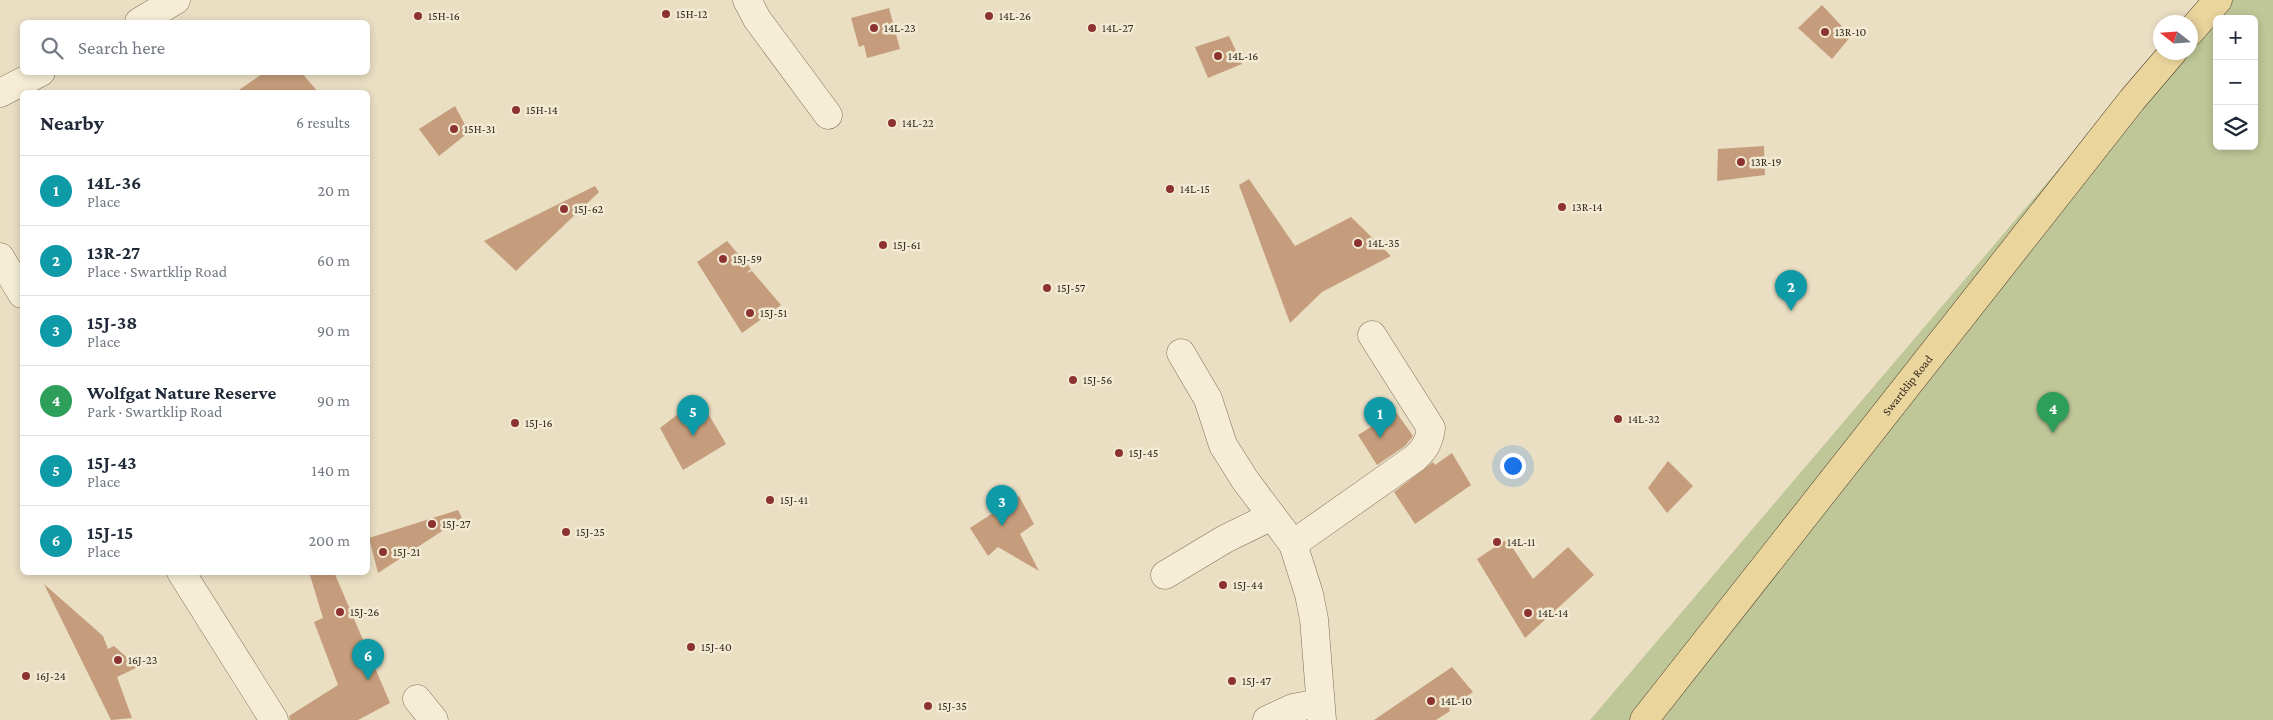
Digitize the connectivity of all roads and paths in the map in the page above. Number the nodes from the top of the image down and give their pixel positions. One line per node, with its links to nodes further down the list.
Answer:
1 (176, 0): 4 (street)
2 (747, 0): 9 (street)
3 (2218, 0): 5 (main road)
4 (141, 20)
5 (2198, 23)
6 (2166, 60): 21 (main road, Swartklip Road)
7 (35, 75): 8 (street)
8 (0, 93)
9 (828, 115)
10 (0, 257): 11 (street)
11 (20, 291)
12 (1372, 335): 15 (street)
13 (1181, 353): 14 (street)
14 (1272, 516): 15 (street); 16 (street)
15 (1293, 544): 18 (street)
16 (1165, 574)
17 (183, 575): 19 (street)
18 (1321, 712): 20 (street)
19 (274, 720)
20 (1267, 720)
21 (1644, 720)

